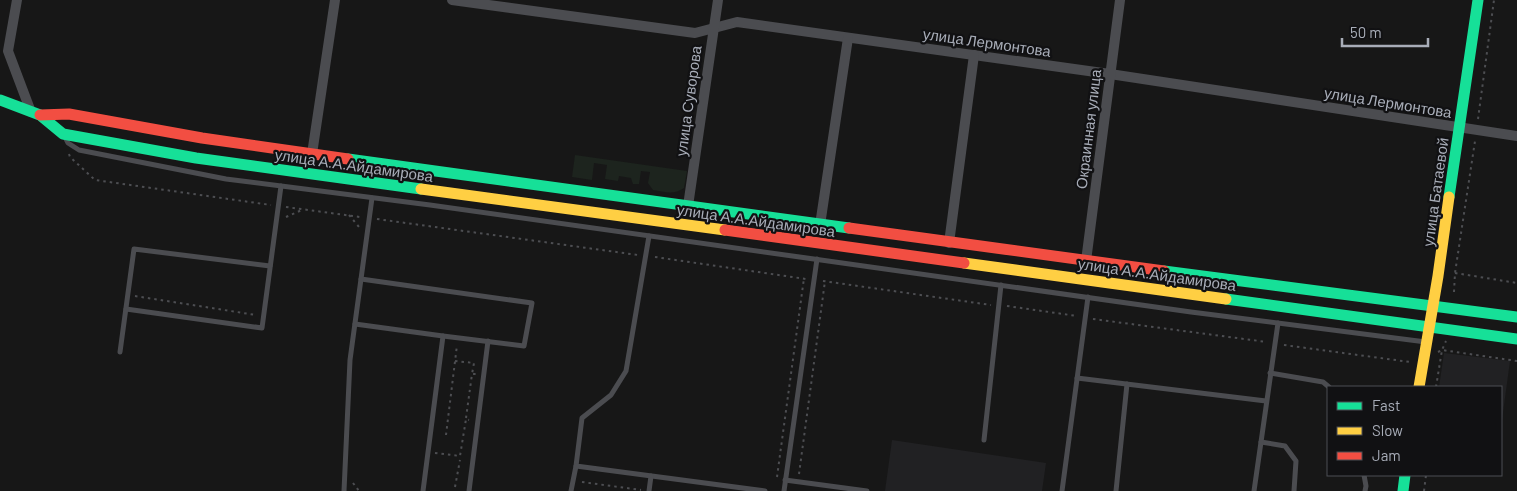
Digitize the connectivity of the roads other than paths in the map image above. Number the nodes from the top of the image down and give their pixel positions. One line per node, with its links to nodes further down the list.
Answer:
1 (17, 0): 9 (street)
2 (335, 0): 18 (street)
3 (452, 0): 7 (street, улица Лермонтова)
4 (718, 0): 7 (street, улица Суворова)
5 (1120, 0): 11 (street, Окраинная улица)
6 (1478, 0): 15 (main road, улица Батаевой)
7 (714, 28): 8 (street, улица Лермонтова); 21 (street, улица Суворова)
8 (848, 38): 10 (street, улица Лермонтова); 22 (street)
9 (4, 53): 13 (street)
10 (974, 56): 11 (street, улица Лермонтова); 24 (street)
11 (1110, 74): 15 (street, улица Лермонтова); 26 (street, Окраинная улица)
12 (0, 100): 13 (main road, улица А.А.Айдамирова)
13 (36, 113): 14 (main road, улица А.А.Айдамирова); 17 (main road, улица А.А.Айдамирова)
14 (69, 114): 17 (main road); 18 (main road, улица А.А.Айдамирова)
15 (1459, 128): 16 (street, улица Лермонтова); 31 (main road, улица Батаевой)
16 (1517, 136)
17 (66, 139): 19 (lane); 36 (main road, улица А.А.Айдамирова)
18 (312, 154): 21 (main road, улица А.А.Айдамирова)
19 (281, 186): 20 (lane); 27 (lane)
20 (372, 198): 23 (lane); 28 (lane)
21 (688, 206): 22 (main road, улица А.А.Айдамирова)
22 (820, 225): 24 (main road, улица А.А.Айдамирова)
23 (649, 236): 25 (lane); 50 (lane)
24 (949, 242): 26 (main road, улица А.А.Айдамирова)
25 (817, 259): 29 (lane); 54 (lane)
26 (1086, 261): 31 (main road, улица А.А.Айдамирова)
27 (270, 266): 32 (lane); 32 (lane)
28 (361, 279): 35 (lane); 39 (lane)
29 (1001, 285): 30 (lane); 48 (lane)
30 (1088, 297): 34 (lane); 43 (lane)
31 (1433, 306): 33 (main road, улица А.А.Айдамирова); 36 (main road, улица Батаевой)
32 (126, 309): 41 (lane)
33 (1517, 317)
34 (1278, 323): 40 (lane); 42 (lane)
35 (355, 324): 37 (lane); 55 (lane)
36 (1430, 326): 38 (main road, улица А.А.Айдамирова); 40 (main road, улица Батаевой)
37 (443, 336): 39 (lane); 56 (lane)
38 (1517, 338)
39 (488, 341): 57 (lane)
40 (1427, 342): 46 (main road, улица Батаевой)
41 (120, 352)
42 (1270, 373): 45 (lane); 47 (lane)
43 (1077, 378): 44 (lane); 63 (lane)
44 (1127, 384): 47 (lane); 64 (lane)
45 (1328, 386)
46 (1420, 386)
47 (1266, 401): 49 (lane)
48 (984, 440)
49 (1261, 442): 65 (lane); 66 (lane)
50 (576, 466): 51 (lane); 58 (lane)
51 (651, 476): 59 (lane); 60 (lane)
52 (1364, 476): 67 (lane)
53 (1405, 476): 68 (main road)
54 (785, 480): 61 (lane); 62 (lane)
55 (344, 491)
56 (423, 491)
57 (469, 491)
58 (571, 491)
59 (649, 491)
60 (765, 491)
61 (784, 491)
62 (867, 491)
63 (1062, 491)
64 (1116, 491)
65 (1254, 491)
66 (1294, 491)
67 (1365, 491)
68 (1403, 491)

